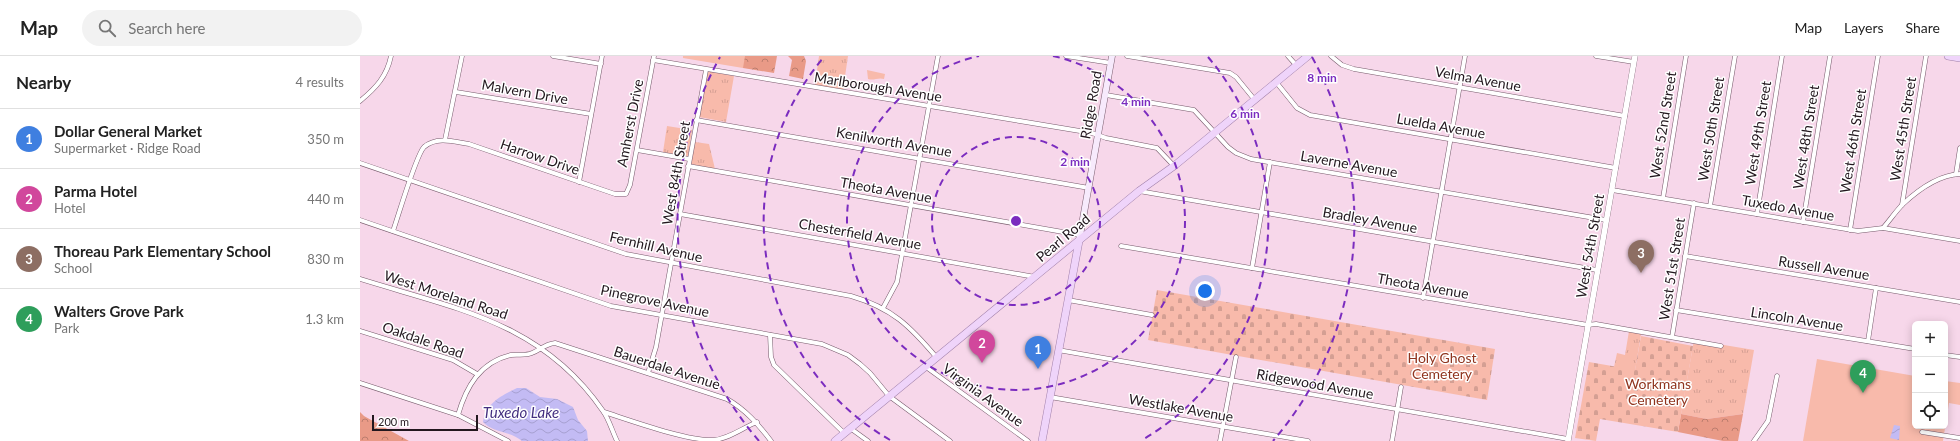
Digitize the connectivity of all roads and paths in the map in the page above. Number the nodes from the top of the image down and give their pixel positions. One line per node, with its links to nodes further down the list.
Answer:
1 (391, 56): 34 (street)
2 (462, 56): 31 (street)
3 (553, 56): 26 (street)
4 (602, 56): 26 (street)
5 (938, 56): 35 (street)
6 (1066, 56): 25 (street)
7 (1112, 56): 25 (main road, Ridge Road)
8 (1127, 56): 33 (street)
9 (1288, 56): 27 (street)
10 (1308, 56): 27 (main road, Pearl Road)
11 (1331, 56): 30 (street, Velma Avenue)
12 (1464, 56): 30 (street)
13 (1596, 56): 24 (street)
14 (1635, 56): 24 (street, West 54th Street)
15 (1686, 56): 60 (street, West 52nd Street)
16 (1734, 56): 64 (street, West 50th Street)
17 (1782, 56): 67 (street, West 49th Street)
18 (1830, 56): 70 (street, West 48th Street)
19 (1878, 56): 72 (street, West 46th Street)
20 (1926, 56): 63 (street, West 45th Street)
21 (1948, 56): 23 (main road)
22 (654, 58): 28 (street, Marlborough Avenue); 44 (street, Amherst Drive)
23 (1960, 58)
24 (1634, 62): 37 (street, West 54th Street)
25 (1111, 63): 32 (main road, Ridge Road)
26 (601, 64): 36 (street)
27 (1296, 65): 29 (main road, Pearl Road)
28 (706, 70): 35 (street, Marlborough Avenue); 38 (street, West 84th Street)
29 (1276, 82): 33 (main road, Pearl Road); 41 (street, Luelda Avenue)
30 (1459, 87): 37 (street, Velma Avenue); 41 (street)
31 (456, 92): 36 (street, Malvern Drive); 42 (street)
32 (1106, 95): 39 (street, Laverne Avenue); 40 (main road, Ridge Road)
33 (1254, 99): 39 (main road, Pearl Road)
34 (360, 101)
35 (929, 106): 40 (street, Marlborough Avenue); 45 (street)
36 (591, 114): 54 (street)
37 (1625, 116): 51 (street, West 54th Street)
38 (696, 120): 45 (street, Kenilworth Avenue); 46 (street, West 84th Street)
39 (1214, 132): 47 (street, Laverne Avenue); 50 (main road, Pearl Road)
40 (1098, 135): 50 (street, Marlborough Avenue); 55 (main road, Ridge Road)
41 (1450, 139): 51 (street, Luelda Avenue); 57 (street)
42 (446, 140): 53 (street); 54 (street, Harrow Drive)
43 (1960, 148): 52 (street)
44 (637, 150): 46 (street); 59 (street, Amherst Drive)
45 (920, 158): 55 (street, Kenilworth Avenue); 62 (street)
46 (689, 159): 49 (street, West 84th Street)
47 (1270, 162): 57 (street, Laverne Avenue); 65 (street)
48 (360, 163): 53 (street, Fernhill Avenue)
49 (688, 166): 62 (street, Theota Avenue); 66 (street, West 84th Street)
50 (1174, 166): 58 (main road, Pearl Road)
51 (1616, 168): 56 (street, West 54th Street)
52 (1958, 174): 63 (street)
53 (410, 180): 73 (street); 80 (street, Fernhill Avenue)
54 (579, 182): 59 (street, Harrow Drive)
55 (1089, 188): 74 (main road, Ridge Road)
56 (1612, 190): 60 (street, Tuxedo Avenue); 69 (street, West 54th Street)
57 (1441, 191): 69 (street, Laverne Avenue); 76 (street)
58 (1139, 192): 65 (street, Bradley Avenue); 74 (main road, Pearl Road)
59 (626, 194)
60 (1663, 198): 61 (street, Tuxedo Avenue)
61 (1694, 203): 64 (street, Tuxedo Avenue); 79 (street, West 51st Street)
62 (911, 205): 74 (street, Theota Avenue); 78 (street)
63 (1902, 205): 71 (street)
64 (1710, 206): 67 (street, Tuxedo Avenue)
65 (1261, 213): 76 (street, Bradley Avenue); 81 (street)
66 (680, 214): 78 (street, Chesterfield Avenue); 80 (street, West 84th Street)
67 (1756, 214): 70 (street, Tuxedo Avenue)
68 (360, 220): 73 (street, Pinegrove Avenue)
69 (1606, 220): 82 (street, West 54th Street)
70 (1803, 222): 72 (street, Tuxedo Avenue)
71 (1883, 228): 72 (street, Tuxedo Avenue); 75 (street, Tuxedo Avenue)
72 (1850, 230)
73 (393, 231): 92 (street, Pinegrove Avenue)
74 (1079, 238): 83 (main road, Pearl Road); 87 (main road, Ridge Road)
75 (1960, 241)
76 (1433, 242): 82 (street, Bradley Avenue); 86 (street)
77 (1121, 246): 81 (street, Theota Avenue)
78 (903, 253): 83 (street, Chesterfield Avenue); 89 (street)
79 (1685, 256): 85 (street, Russell Avenue); 90 (street, West 51st Street)
80 (671, 264): 89 (street, Fernhill Avenue); 92 (street, West 84th Street)
81 (1252, 268): 86 (street, Theota Avenue)
82 (1597, 270): 93 (street, West 54th Street)
83 (1036, 277): 105 (main road, Pearl Road)
84 (360, 279): 99 (street, West Moreland Road)
85 (1876, 288): 88 (street, Russell Avenue); 97 (street)
86 (1423, 298): 93 (street, Theota Avenue)
87 (1068, 300): 91 (street); 101 (main road, Ridge Road)
88 (1960, 302)
89 (883, 308): 105 (street, Fernhill Avenue)
90 (1676, 310): 96 (street, West 51st Street); 97 (street, Lincoln Avenue)
91 (1152, 315)
92 (661, 316): 95 (street, Pinegrove Avenue); 108 (street, West 84th Street)
93 (1588, 325): 96 (street, Theota Avenue); 123 (street, West 54th Street)
94 (360, 331): 107 (street, Oakdale Road)
95 (770, 335): 113 (street, Pinegrove Avenue); 120 (street)
96 (1672, 337): 98 (street, Theota Avenue)
97 (1868, 341): 100 (street, Lincoln Avenue)
98 (1721, 346)
99 (541, 347): 107 (street, Bauerdale Avenue); 108 (street, Bauerdale Avenue); 116 (street, West Moreland Road)
100 (1912, 348)
101 (1058, 350): 110 (street, Ridgewood Avenue); 114 (main road, Ridge Road)
102 (1948, 355): 104 (street)
103 (1236, 357): 110 (street)
104 (1960, 357)
105 (936, 358): 106 (main road, Pearl Road)
106 (926, 367): 113 (main road, Pearl Road); 130 (street, Virginia Avenue)
107 (477, 374): 117 (street)
108 (648, 374): 118 (street, Bauerdale Avenue)
109 (1777, 376): 135 (street)
110 (1232, 380): 115 (street, Ridgewood Avenue); 119 (street)
111 (360, 383): 117 (street)
112 (1401, 387): 115 (street)
113 (889, 396): 120 (main road, Pearl Road); 129 (street, Pinegrove Avenue)
114 (1050, 397): 119 (street, Westlake Avenue); 131 (main road, Ridge Road)
115 (1397, 409): 123 (street, Ridgewood Avenue); 134 (street)
116 (604, 412): 118 (street); 125 (street, West Moreland Road)
117 (458, 414): 124 (street)
118 (757, 422): 126 (street, Bauerdale Avenue)
119 (1223, 426): 132 (street); 133 (street, Westlake Avenue)
120 (847, 431): 127 (main road, Pearl Road); 128 (street)
121 (1922, 432): 122 (street)
122 (1960, 438)
123 (1568, 440)
124 (508, 441)
125 (617, 441)
126 (771, 441)
127 (835, 441)
128 (868, 441)
129 (950, 441)
130 (1028, 441)
131 (1042, 441)
132 (1220, 441)
133 (1308, 441)
134 (1392, 441)
135 (1754, 441)

